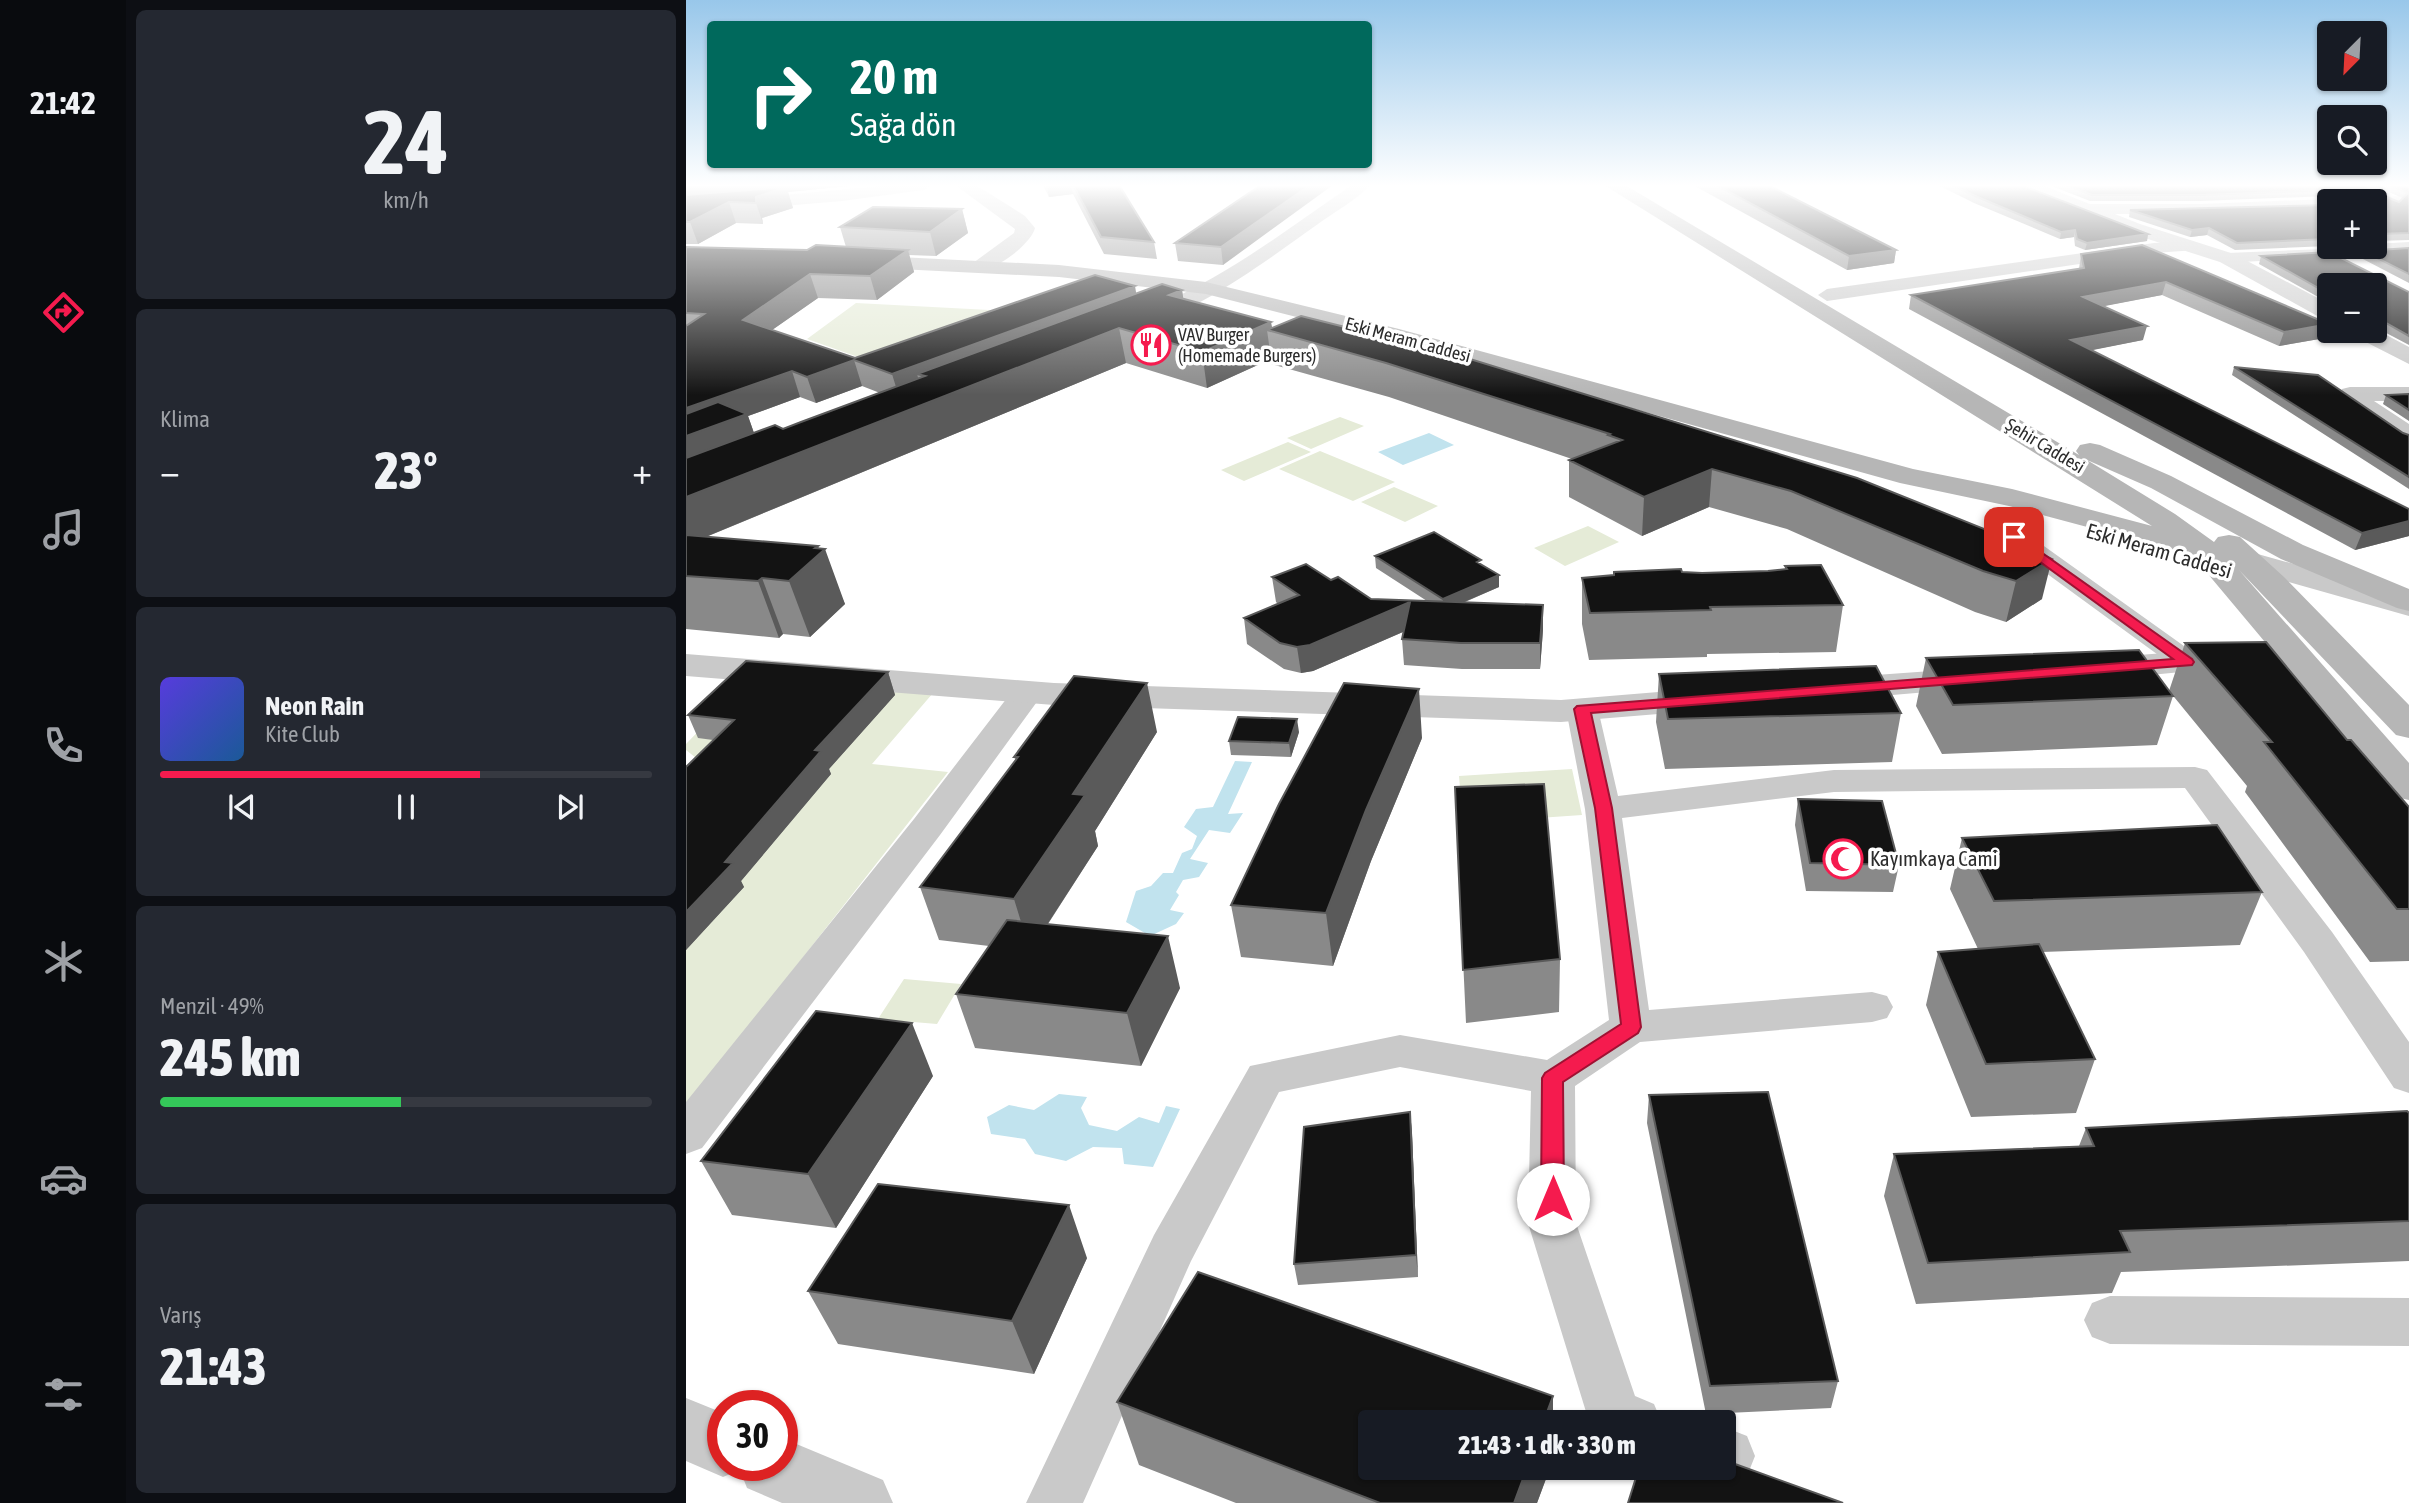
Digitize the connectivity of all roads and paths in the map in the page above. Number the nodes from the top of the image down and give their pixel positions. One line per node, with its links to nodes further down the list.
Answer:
1 (996, 255): 10 (street)
2 (1027, 255): 12 (street)
3 (1261, 255): 13 (street)
4 (1729, 255): 22 (main road, Şehir Caddesi)
5 (1759, 255): 14 (main road, Şehir Caddesi)
6 (2104, 255): 14 (street)
7 (2236, 255): 15 (street)
8 (833, 259): 10 (main road, Eski Meram Caddesi)
9 (2344, 259): 11 (street)
10 (980, 267): 12 (main road, Eski Meram Caddesi)
11 (2363, 269)
12 (1042, 270): 13 (main road, Eski Meram Caddesi)
13 (1206, 288): 16 (street); 23 (main road, Eski Meram Caddesi)
14 (1827, 295): 21 (main road, Şehir Caddesi)
15 (2317, 306)
16 (1127, 324)
17 (2384, 343): 18 (street)
18 (2409, 357)
19 (2409, 394): 20 (street)
20 (2409, 435)
21 (2090, 451): 26 (main road, Şehir Caddesi); 28 (main road)
22 (2055, 452): 24 (main road); 26 (main road, Şehir Caddesi)
23 (1910, 477): 24 (main road, Eski Meram Caddesi); 26 (main road, Eski Meram Caddesi)
24 (2012, 498): 26 (main road, Eski Meram Caddesi)
25 (2014, 537): 32 (street)
26 (2224, 558): 27 (main road, Eski Meram Caddesi); 29 (street, Eski Meram Caddesi); 31 (main road, Şehir Caddesi)
27 (2273, 584): 30 (street, Eski Meram Caddesi); 40 (main road)
28 (2409, 601)
29 (2409, 607)
30 (2409, 624)
31 (2295, 655): 32 (street); 41 (main road, Şehir Caddesi)
32 (2187, 662): 34 (street)
33 (689, 668): 36 (street)
34 (2063, 671)
35 (2008, 676): 37 (street)
36 (1028, 692): 39 (street); 47 (street)
37 (1802, 692)
38 (1733, 697): 39 (street)
39 (1582, 709): 42 (street)
40 (2409, 727)
41 (2409, 788)
42 (1603, 808): 44 (street); 45 (street)
43 (1872, 1007): 44 (street)
44 (1631, 1027): 46 (street)
45 (2409, 1076)
46 (1553, 1078): 50 (street); 55 (street)
47 (686, 1135)
48 (2110, 1320): 49 (street)
49 (2409, 1322)
50 (1612, 1410)
51 (686, 1429): 52 (street)
52 (707, 1438)
53 (798, 1477): 54 (street)
54 (860, 1503)
55 (1054, 1503)

